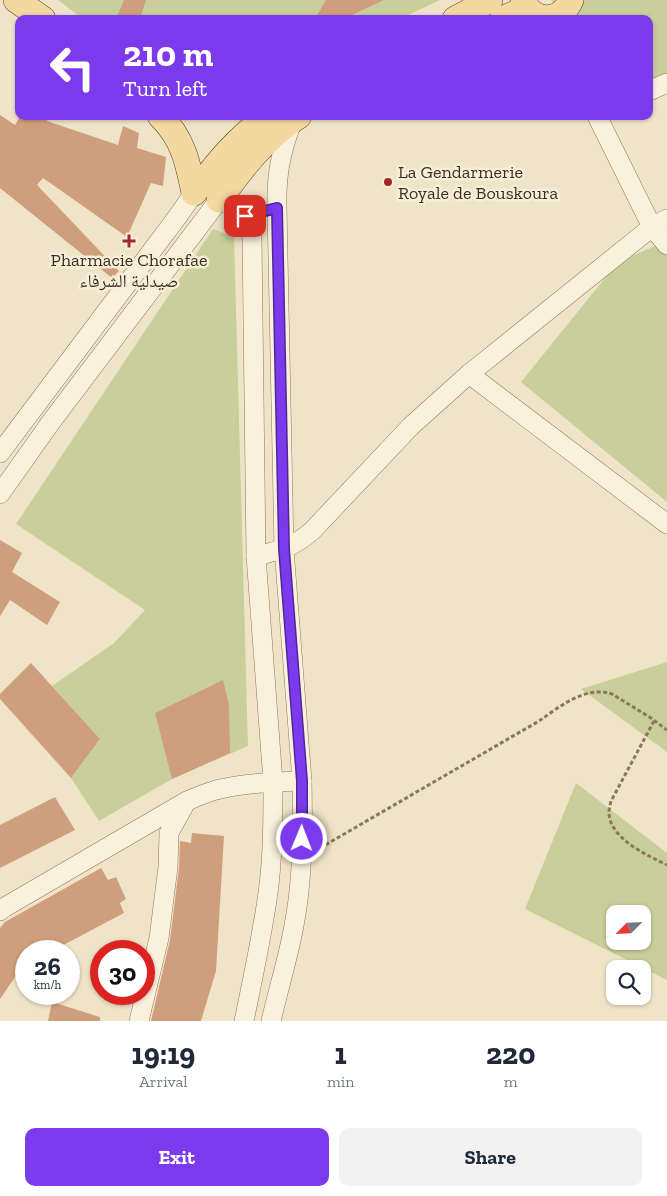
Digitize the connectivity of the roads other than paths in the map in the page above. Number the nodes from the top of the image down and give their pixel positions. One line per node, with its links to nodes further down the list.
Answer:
1 (16, 0): 6 (main road)
2 (490, 0): 7 (main road)
3 (571, 0): 10 (main road)
4 (525, 4): 8 (main road); 9 (main road)
5 (0, 9): 11 (main road)
6 (37, 15)
7 (462, 15)
8 (508, 15)
9 (536, 15)
10 (559, 15)
11 (15, 19)
12 (667, 83): 13 (street)
13 (653, 89)
14 (164, 120): 19 (main road)
15 (283, 120): 19 (main road)
16 (285, 120): 20 (main road)
17 (287, 120): 21 (street)
18 (599, 120): 23 (street)
19 (194, 193): 26 (street)
20 (219, 200): 22 (street); 27 (street)
21 (277, 208): 22 (street); 29 (street)
22 (245, 216): 30 (street)
23 (659, 223): 24 (street); 25 (street)
24 (667, 244)
25 (469, 374): 28 (street); 29 (street)
26 (0, 453)
27 (0, 494)
28 (667, 524)
29 (284, 549): 30 (street); 31 (street)
30 (256, 556): 32 (street)
31 (302, 781): 32 (street); 37 (street)
32 (274, 782): 33 (street); 36 (street)
33 (186, 801): 34 (street); 35 (street)
34 (0, 911)
35 (139, 1021)
36 (244, 1021)
37 (271, 1021)

